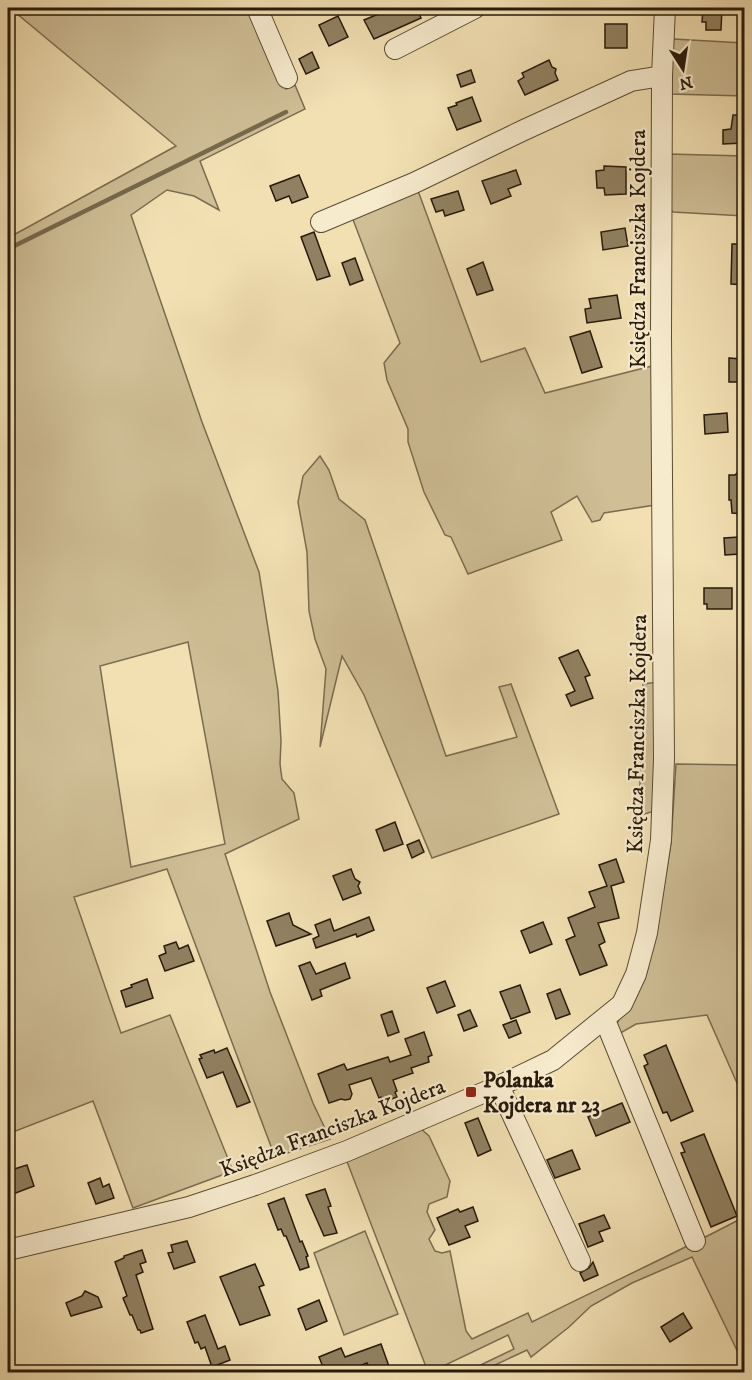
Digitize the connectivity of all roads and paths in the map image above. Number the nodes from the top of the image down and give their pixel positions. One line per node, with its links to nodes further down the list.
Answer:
1 (256, 8): 6 (street)
2 (475, 8): 4 (street)
3 (665, 8): 5 (street, Księdza Franciszka Kojdera)
4 (395, 48)
5 (662, 76): 7 (street); 8 (street, Księdza Franciszka Kojdera)
6 (287, 78)
7 (321, 222)
8 (605, 1020): 9 (street, Księdza Franciszka Kojdera); 10 (street)
9 (499, 1086): 11 (street, Księdza Franciszka Kojdera); 12 (street)
10 (695, 1241)
11 (8, 1250)
12 (580, 1261)

